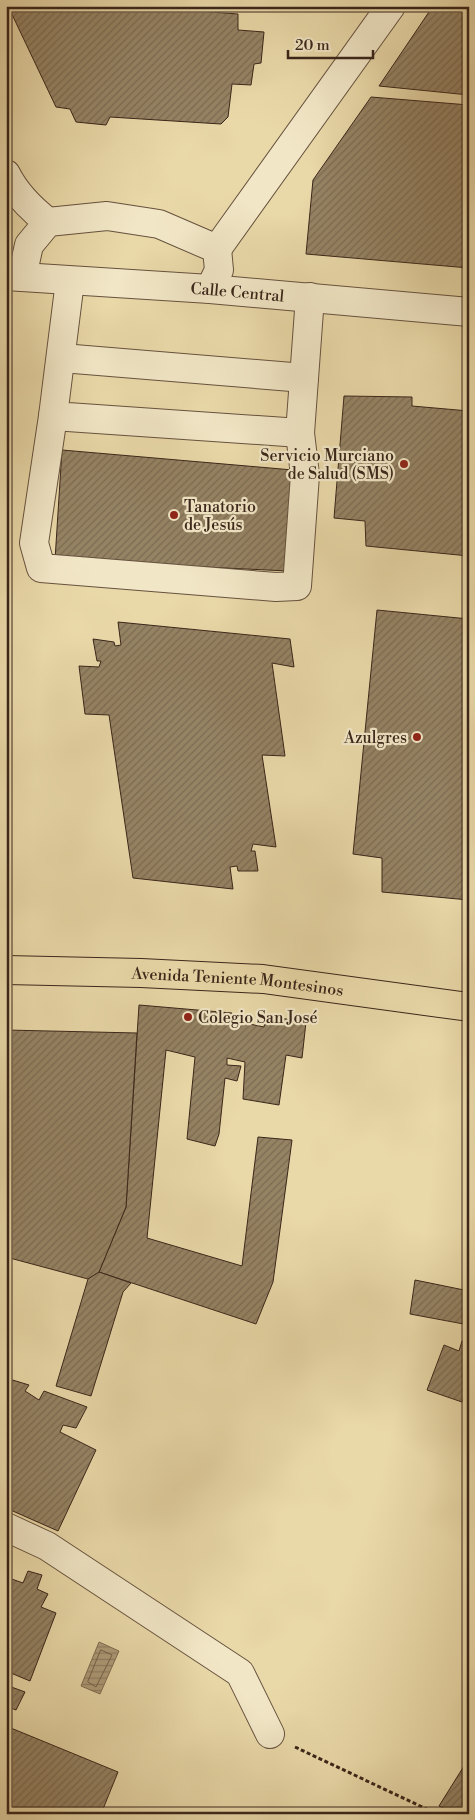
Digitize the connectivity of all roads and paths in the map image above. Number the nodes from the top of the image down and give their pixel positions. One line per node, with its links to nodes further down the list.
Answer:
1 (391, 6): 4 (street)
2 (6, 174): 3 (street)
3 (48, 222): 4 (street); 5 (street)
4 (217, 249): 7 (street)
5 (14, 276): 6 (street, Calle Central)
6 (70, 281): 7 (street, Calle Central); 10 (street)
7 (210, 289): 8 (street, Calle Central)
8 (310, 298): 9 (street, Calle Central); 11 (street)
9 (469, 312)
10 (62, 358): 11 (street); 12 (street)
11 (304, 378): 13 (street)
12 (53, 416): 13 (street); 13 (street)
13 (300, 434)
14 (6, 970): 15 (main road, Avenida Teniente Montesinos)
15 (469, 1007)
16 (6, 1527): 17 (street)
17 (270, 1734): 18 (path)
18 (437, 1814)

